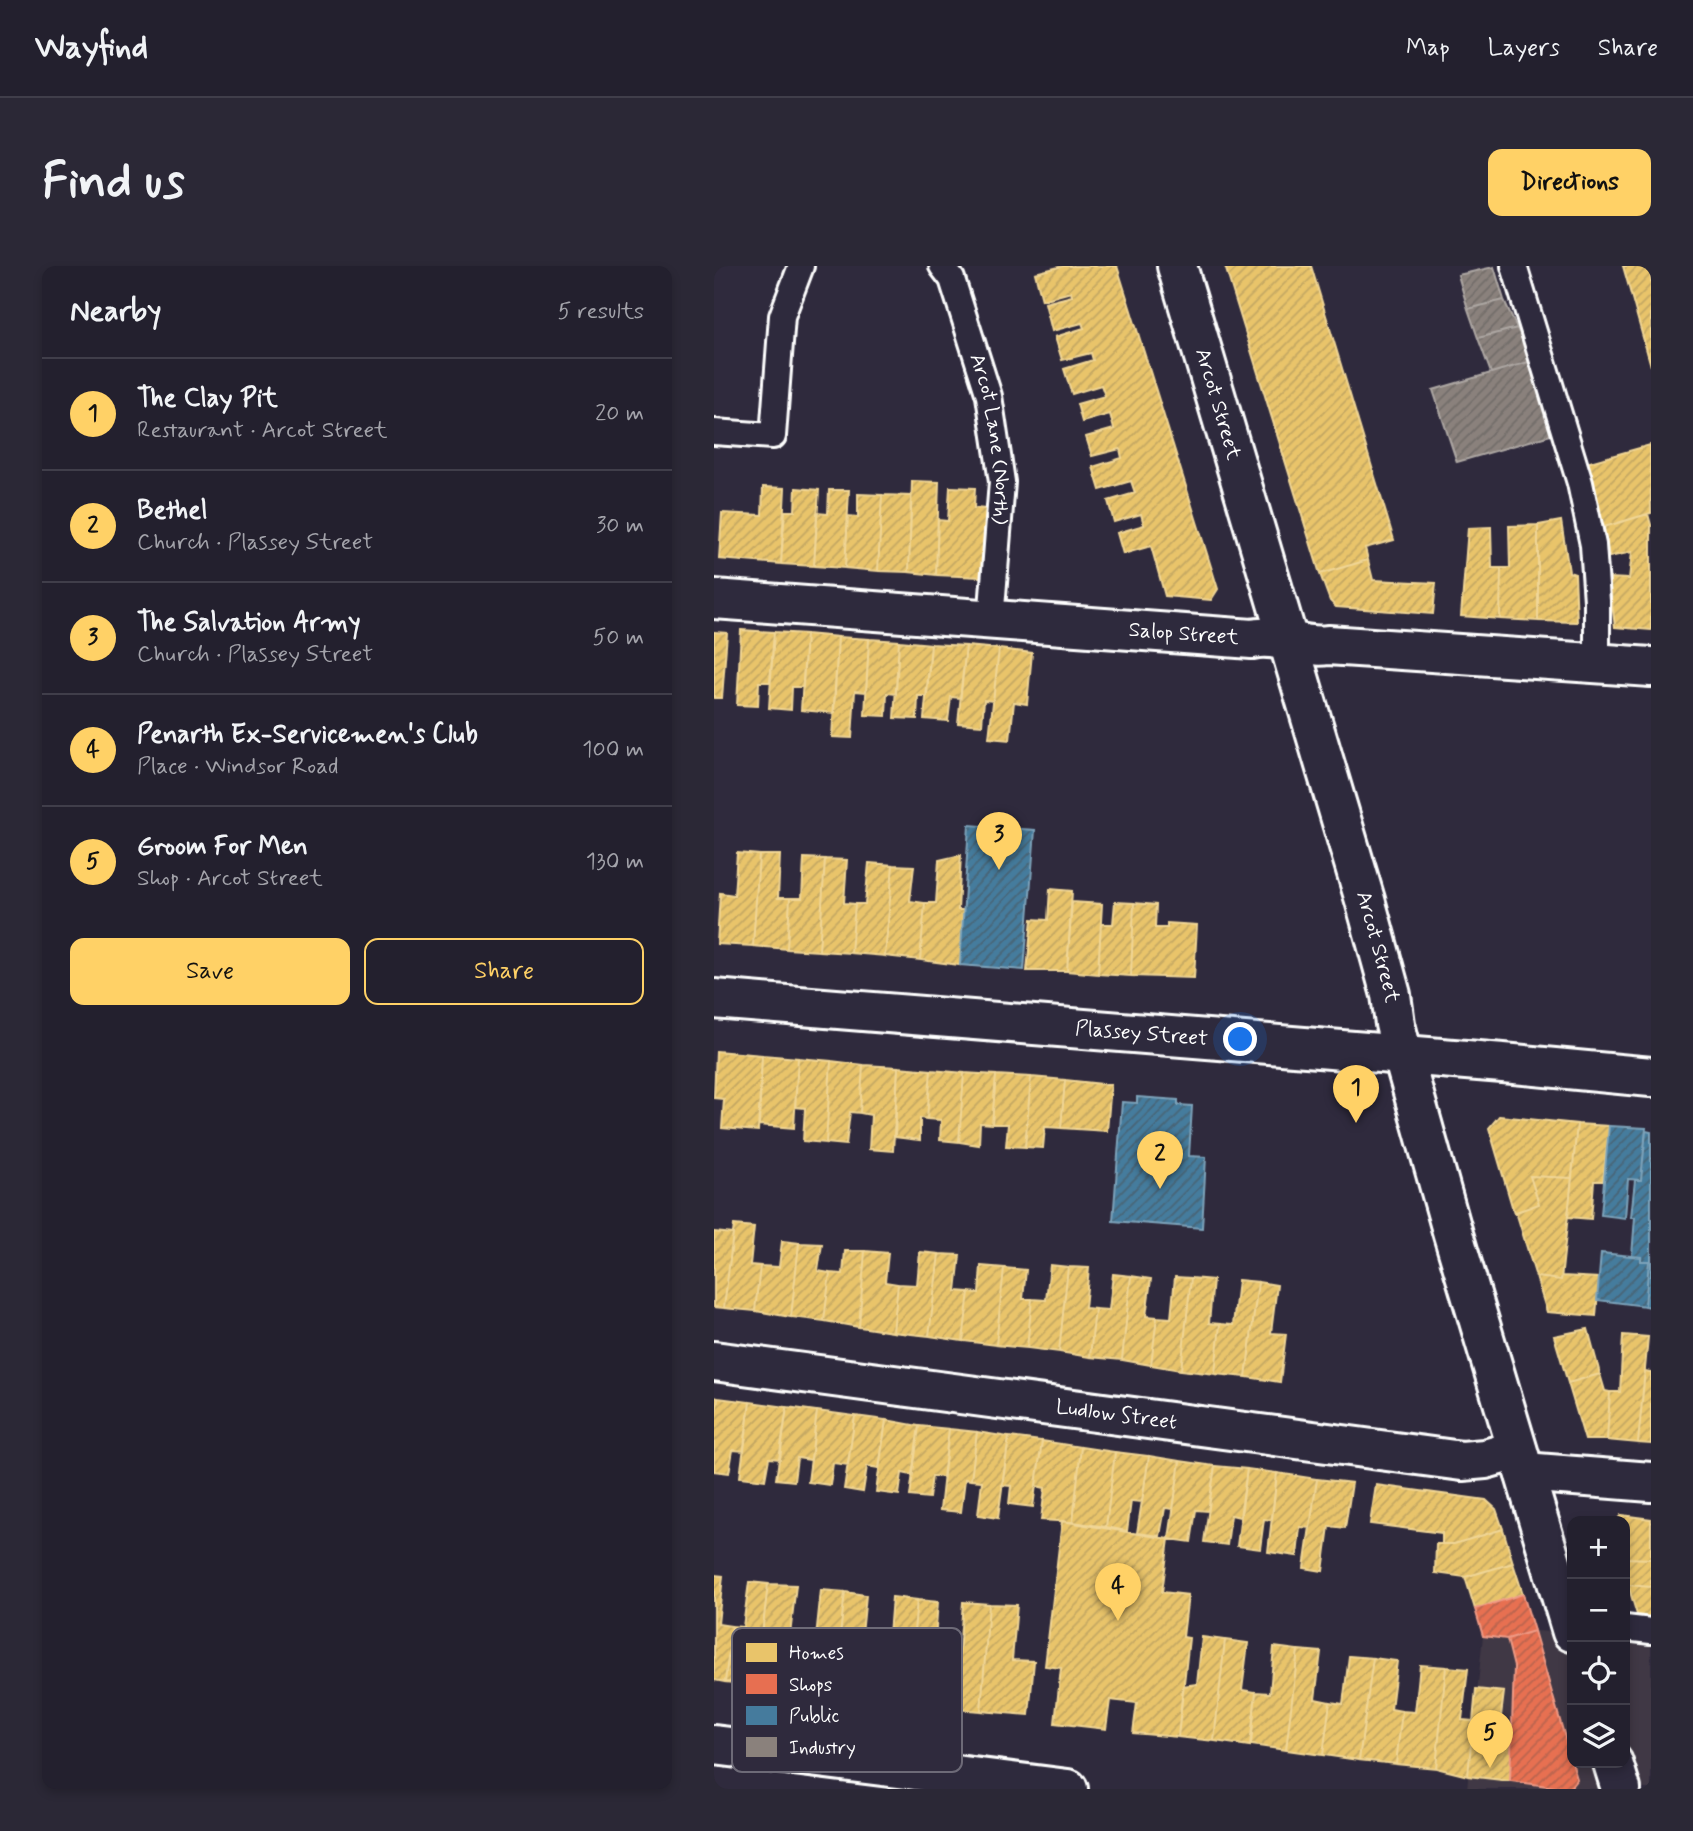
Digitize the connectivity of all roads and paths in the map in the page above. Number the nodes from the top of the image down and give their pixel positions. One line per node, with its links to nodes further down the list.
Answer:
1 (801, 266): 5 (lane)
2 (942, 266): 7 (lane, Arcot Lane (North))
3 (1177, 266): 8 (street, Arcot Street)
4 (1514, 266): 9 (lane)
5 (714, 432)
6 (714, 599): 7 (street, Salop Street)
7 (991, 621): 8 (street, Salop Street)
8 (1287, 642): 9 (street, Salop Street); 12 (street, Arcot Street)
9 (1597, 663): 10 (street, Salop Street)
10 (1651, 667)
11 (714, 999): 12 (street, Plassey Street)
12 (1403, 1056): 13 (street, Plassey Street); 15 (street, Arcot Street)
13 (1651, 1077)
14 (714, 1361): 15 (street, Ludlow Street)
15 (1521, 1461): 16 (street, Ludlow Street); 17 (street, Arcot Street)
16 (1651, 1482)
17 (1567, 1613)
18 (1630, 1629): 19 (lane)
19 (1651, 1631)
20 (714, 1745): 21 (street)
21 (732, 1747)
22 (1615, 1768): 25 (street)
23 (927, 1772): 24 (street)
24 (1061, 1789)
25 (1621, 1789)

